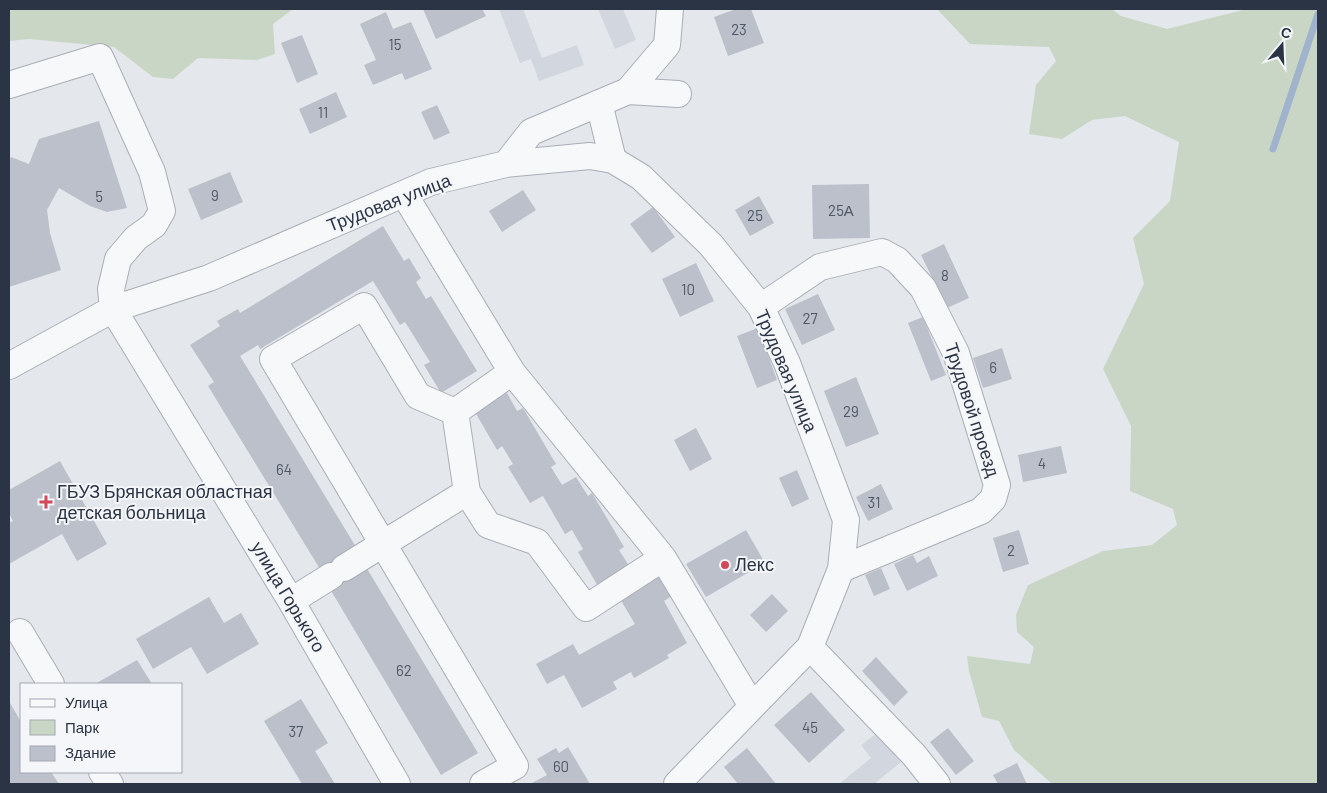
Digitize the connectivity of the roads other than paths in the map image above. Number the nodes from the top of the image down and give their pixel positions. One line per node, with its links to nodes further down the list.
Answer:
1 (670, 9): 3 (street)
2 (9, 86): 10 (street)
3 (628, 91): 4 (street); 5 (street)
4 (678, 94)
5 (599, 103): 6 (street); 7 (street)
6 (613, 160): 7 (street, Трудовая улица); 9 (street, Трудовая улица)
7 (506, 164): 8 (street, Трудовая улица)
8 (404, 194): 10 (street, Трудовая улица); 12 (street)
9 (761, 307): 17 (street, Трудовая улица); 17 (street, Трудовой проезд)
10 (113, 309): 11 (street, Трудовая улица); 18 (street, улица Горького)
11 (9, 366)
12 (512, 372): 13 (street); 16 (street)
13 (455, 412): 14 (street); 15 (street)
14 (467, 492): 15 (street); 16 (street)
15 (382, 544): 18 (street); 26 (street)
16 (663, 558): 22 (street)
17 (841, 568): 20 (street, Трудовая улица)
18 (291, 601): 25 (street, улица Горького)
19 (20, 632): 21 (street)
20 (810, 647): 22 (street, Трудовая улица); 28 (street)
21 (50, 683)
22 (752, 706): 27 (street, Трудовая улица)
23 (103, 773): 24 (street)
24 (110, 784)
25 (397, 784)
26 (483, 784)
27 (677, 784)
28 (938, 784)

